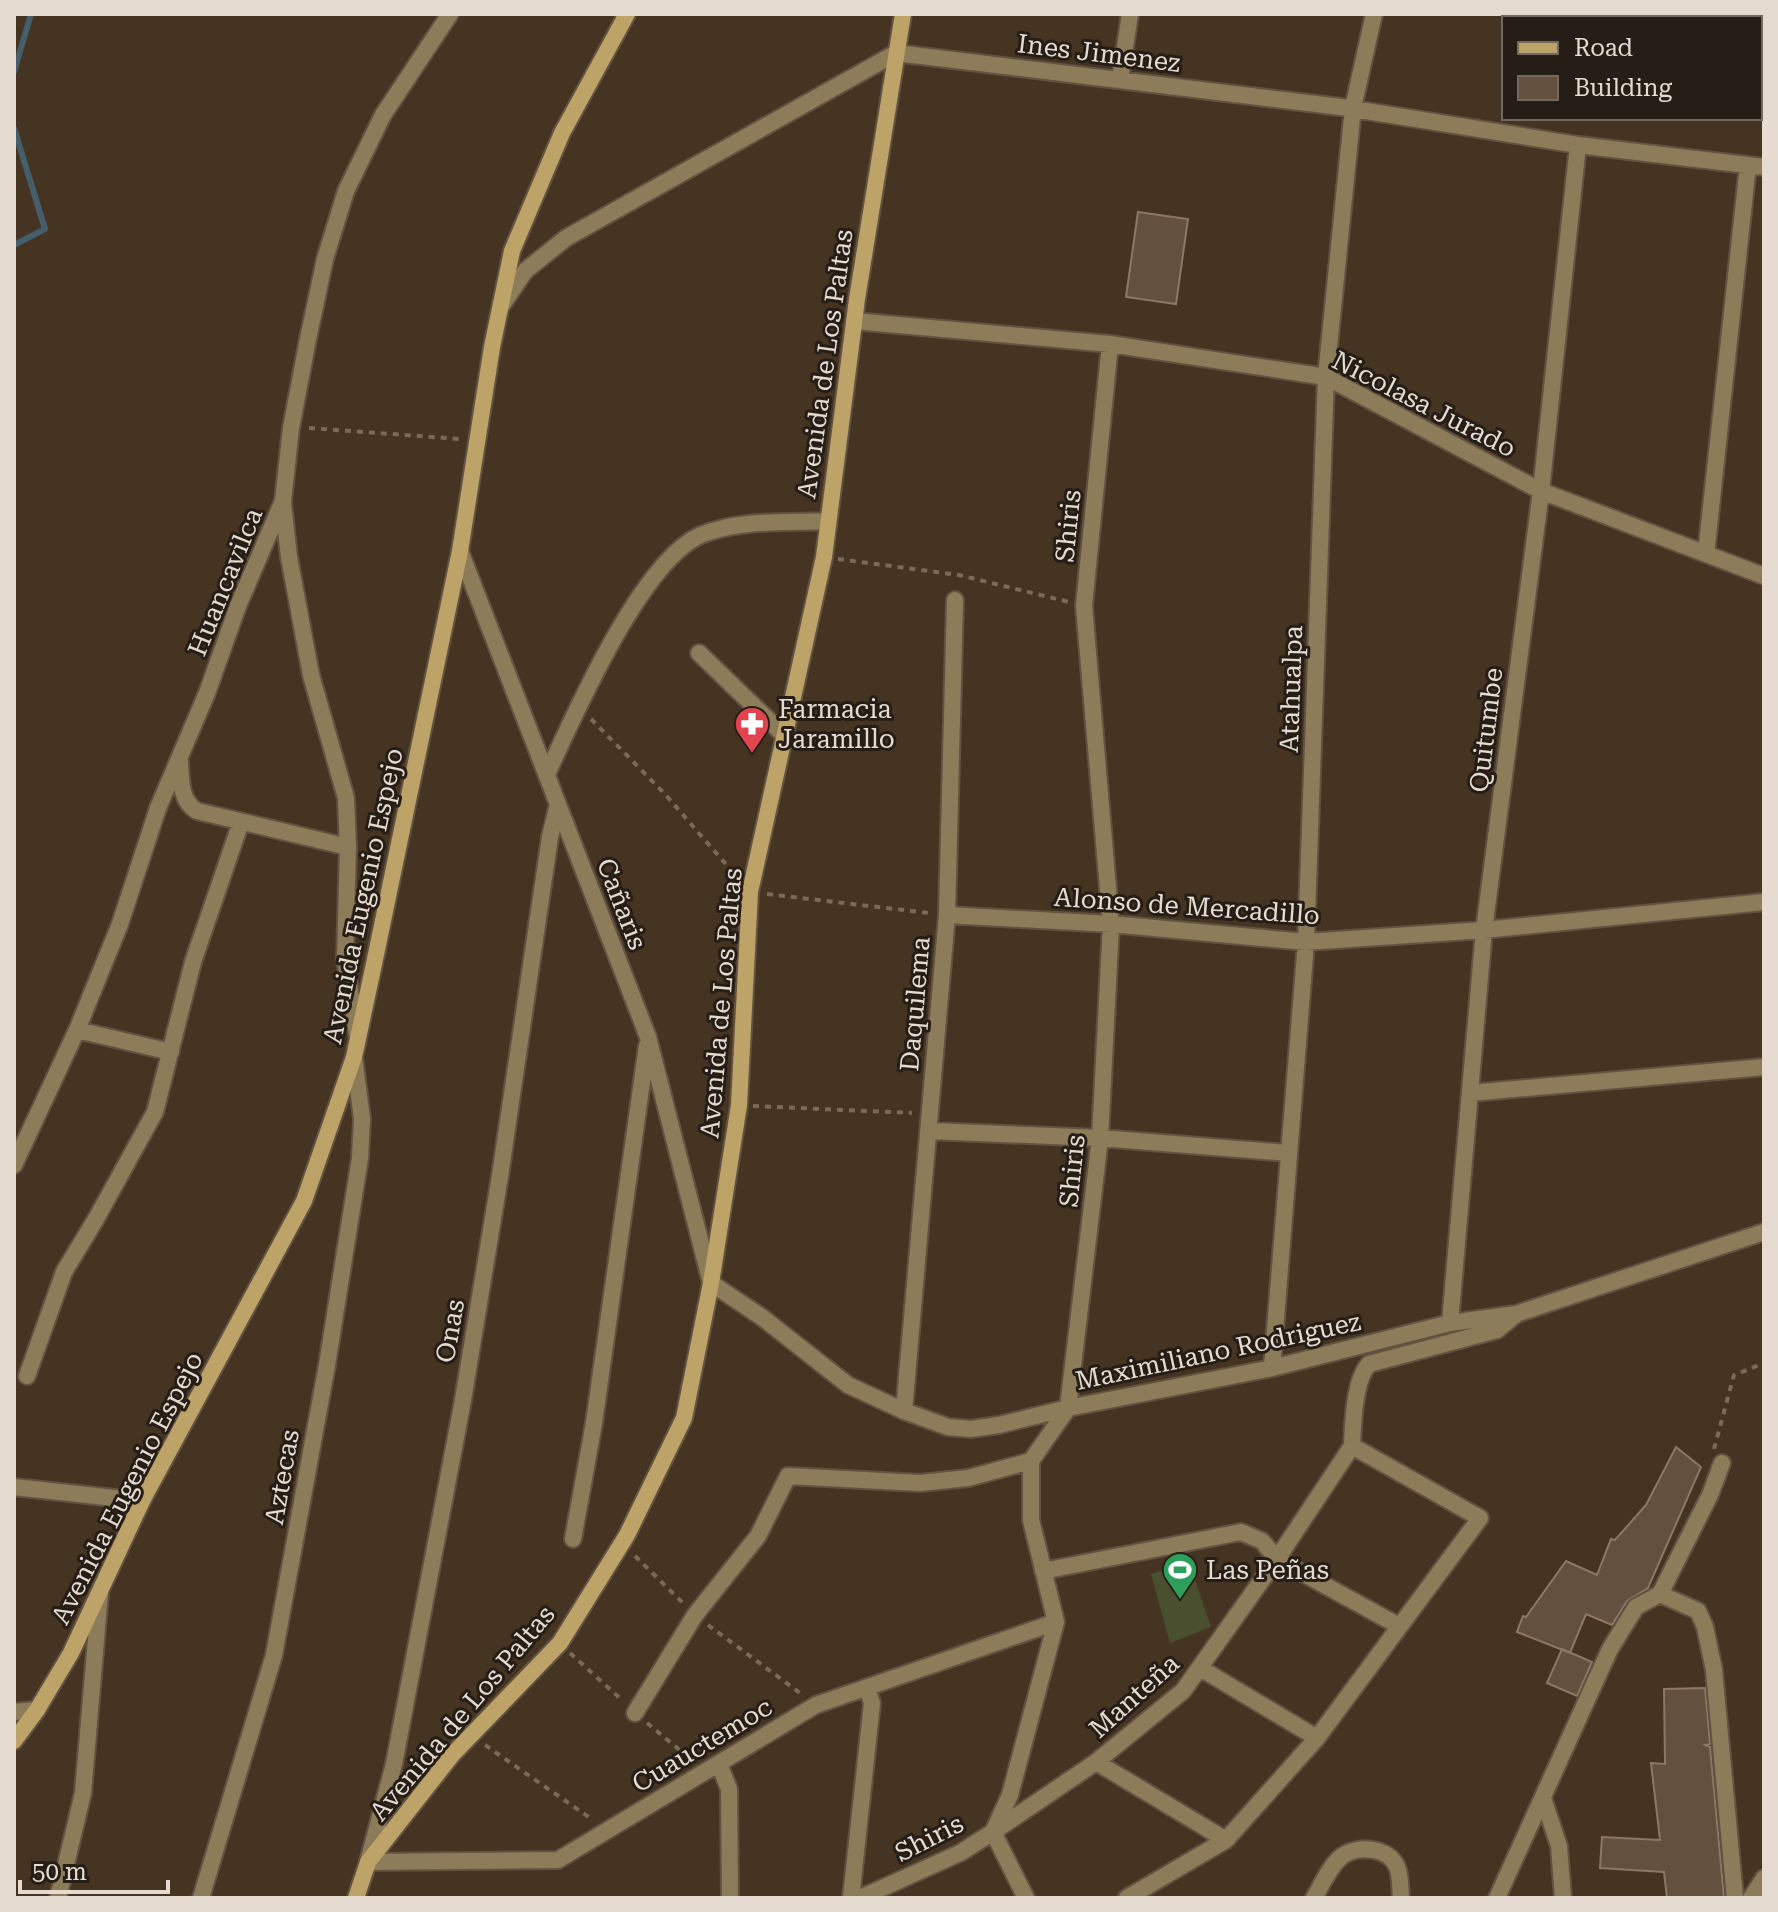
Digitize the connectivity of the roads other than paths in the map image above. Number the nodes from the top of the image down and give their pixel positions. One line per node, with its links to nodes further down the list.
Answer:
1 (450, 14): 16 (street, Huancavilca)
2 (627, 14): 11 (main road, Avenida Eugenio Espejo)
3 (903, 14): 6 (main road, Avenida de Los Paltas)
4 (1130, 14): 7 (street)
5 (1374, 14): 8 (street, Atahualpa)
6 (896, 53): 7 (street, Ines Jimenez); 11 (street); 12 (main road, Avenida de Los Paltas)
7 (1120, 80): 8 (street, Ines Jimenez)
8 (1353, 108): 9 (street, Ines Jimenez); 14 (street, Atahualpa)
9 (1578, 145): 10 (street, Ines Jimenez); 15 (street, Quitumbe)
10 (1756, 166): 19 (street)
11 (501, 306): 18 (main road, Avenida Eugenio Espejo)
12 (854, 321): 13 (street, Nicolasa Jurado); 17 (main road, Avenida de Los Paltas)
13 (1110, 344): 14 (street, Nicolasa Jurado); 31 (street, Shiris)
14 (1326, 377): 15 (street, Nicolasa Jurado); 33 (street, Atahualpa)
15 (1541, 491): 19 (street, Nicolasa Jurado); 32 (street, Quitumbe)
16 (283, 501): 24 (street, Huancavilca); 28 (street)
17 (828, 521): 23 (main road, Avenida de Los Paltas); 25 (street)
18 (460, 551): 25 (street, Cañaris); 35 (main road, Avenida Eugenio Espejo)
19 (1706, 554): 20 (street, Nicolasa Jurado)
20 (1764, 576)
21 (955, 600): 30 (street, Daquilema)
22 (699, 653): 23 (street)
23 (786, 737): 46 (main road, Avenida de Los Paltas)
24 (179, 757): 27 (street); 34 (street, Huancavilca)
25 (547, 774): 26 (street, Cañaris)
26 (558, 804): 36 (street, Cañaris); 77 (street, Onas)
27 (241, 822): 28 (street); 37 (street)
28 (348, 847): 35 (street)
29 (1764, 902): 32 (street, Alonso de Mercadillo)
30 (947, 915): 31 (street, Alonso de Mercadillo); 41 (street, Daquilema)
31 (1111, 924): 33 (street, Alonso de Mercadillo); 42 (street, Shiris)
32 (1484, 930): 33 (street, Alonso de Mercadillo); 40 (street, Quitumbe)
33 (1306, 942): 43 (street, Atahualpa)
34 (77, 1030): 37 (street); 44 (street, Huancavilca)
35 (357, 1034): 38 (main road, Avenida Eugenio Espejo)
36 (648, 1037): 46 (street, Cañaris); 58 (street)
37 (171, 1052): 50 (street)
38 (354, 1057): 57 (main road, Avenida Eugenio Espejo); 80 (street, Aztecas)
39 (1764, 1067): 40 (street)
40 (1470, 1093): 48 (street, Quitumbe)
41 (930, 1122): 42 (street); 52 (street, Daquilema)
42 (1100, 1138): 43 (street); 51 (street, Shiris)
43 (1288, 1153): 49 (street, Atahualpa)
44 (14, 1165)
45 (1764, 1232): 47 (street, Maximiliano Rodriguez)
46 (711, 1283): 52 (street, Maximiliano Rodriguez); 77 (main road, Avenida de Los Paltas)
47 (1516, 1314): 48 (street, Maximiliano Rodriguez); 53 (street, Manteña)
48 (1450, 1323): 49 (street, Maximiliano Rodriguez)
49 (1272, 1368): 51 (street, Maximiliano Rodriguez)
50 (27, 1376)
51 (1068, 1408): 52 (street, Maximiliano Rodriguez); 54 (street, Shiris)
52 (904, 1411)
53 (1352, 1446): 59 (street, Manteña); 64 (street)
54 (1031, 1461): 60 (street, Shiris); 69 (street)
55 (1722, 1463): 62 (street)
56 (14, 1487): 57 (street)
57 (142, 1501): 61 (main road, Avenida Eugenio Espejo)
58 (573, 1539)
59 (1277, 1559): 60 (street); 64 (street); 65 (street, Manteña)
60 (1043, 1571): 63 (street, Shiris)
61 (100, 1592): 67 (main road, Avenida Eugenio Espejo); 79 (street)
62 (1660, 1594): 74 (street); 91 (street)
63 (1056, 1622): 66 (street, Cuauctemoc); 75 (street, Shiris)
64 (1399, 1626): 70 (street)
65 (1200, 1668): 70 (street); 72 (street, Manteña)
66 (867, 1688): 73 (street, Cuauctemoc); 83 (street)
67 (37, 1710): 68 (street); 71 (main road, Avenida Eugenio Espejo)
68 (14, 1712)
69 (635, 1713)
70 (1317, 1738): 76 (street)
71 (14, 1741)
72 (1096, 1762): 75 (street, Manteña); 76 (street)
73 (719, 1764): 77 (street, Cuauctemoc); 82 (street)
74 (1543, 1798): 89 (street); 90 (street)
75 (993, 1832): 84 (street, Shiris); 85 (street)
76 (1226, 1840): 86 (street)
77 (368, 1862): 81 (main road, Avenida de Los Paltas)
78 (1764, 1878): 92 (street)
79 (58, 1898)
80 (201, 1898)
81 (356, 1898)
82 (730, 1898)
83 (851, 1898)
84 (860, 1898)
85 (1026, 1898)
86 (1127, 1898)
87 (1314, 1898): 88 (street)
88 (1401, 1898)
89 (1497, 1898)
90 (1563, 1898)
91 (1735, 1898)
92 (1751, 1898)

